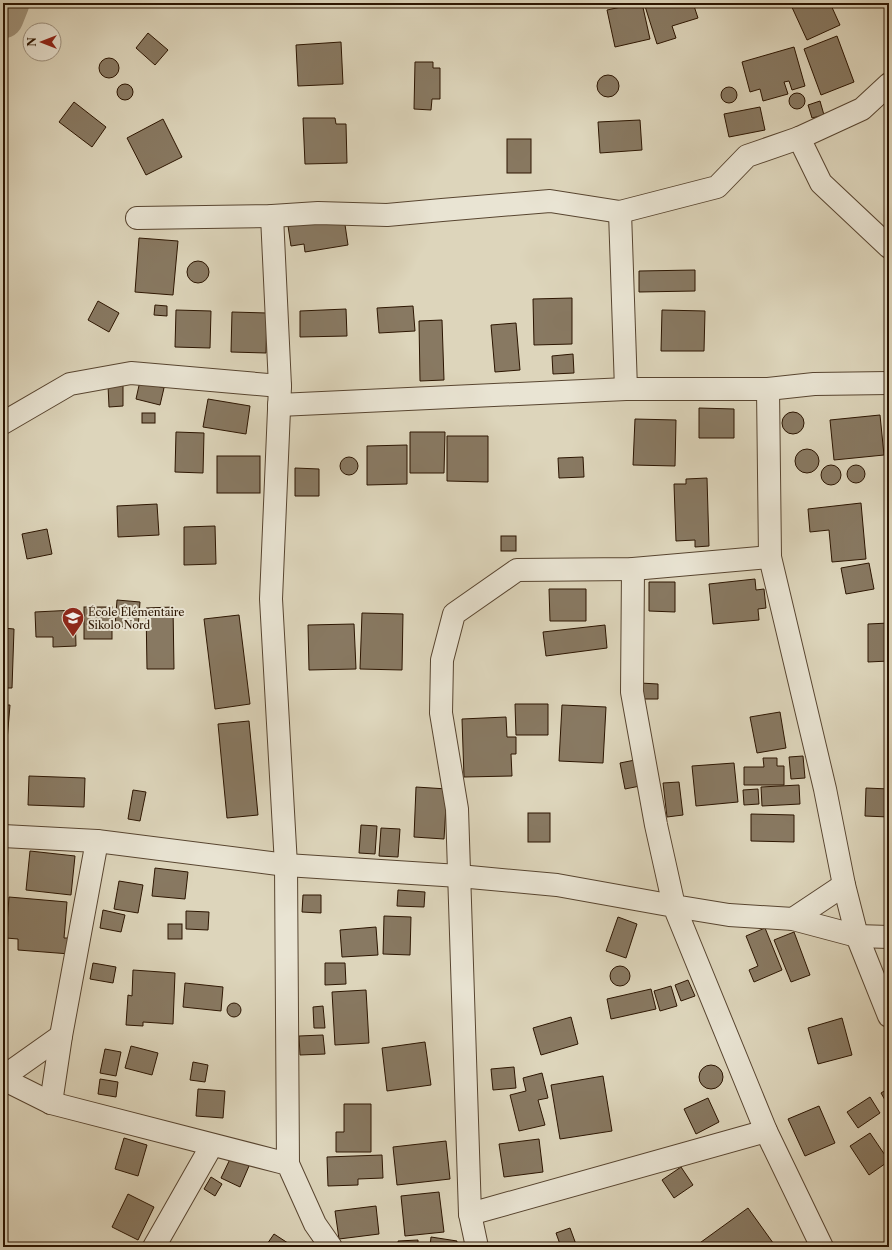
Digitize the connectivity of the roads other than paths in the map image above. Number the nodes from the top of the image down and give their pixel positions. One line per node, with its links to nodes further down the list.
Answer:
1 (889, 84): 2 (street)
2 (798, 138): 3 (street); 6 (street)
3 (620, 212): 4 (street); 8 (street)
4 (272, 216): 5 (street); 10 (street)
5 (137, 218)
6 (889, 247)
7 (889, 383): 9 (street)
8 (626, 389): 9 (street); 10 (street)
9 (768, 389): 12 (street)
10 (280, 395): 11 (street); 16 (street)
11 (3, 423)
12 (770, 557): 13 (street); 18 (street)
13 (634, 569): 17 (street); 19 (street)
14 (3, 836): 15 (street)
15 (97, 841): 16 (street); 24 (street)
16 (286, 865): 17 (street); 29 (street)
17 (459, 876): 19 (street); 30 (street)
18 (844, 885): 20 (street); 21 (street)
19 (674, 906): 20 (street); 27 (street)
20 (793, 919): 21 (street)
21 (857, 936): 22 (street); 23 (street)
22 (889, 937)
23 (889, 1016)
24 (61, 1036): 25 (street); 26 (street)
25 (3, 1078): 26 (street)
26 (51, 1103): 28 (street)
27 (766, 1131): 30 (street); 34 (street)
28 (212, 1145): 29 (street); 31 (street)
29 (288, 1164): 32 (street)
30 (470, 1214): 33 (street)
31 (154, 1247)
32 (331, 1247)
33 (477, 1247)
34 (822, 1247)

